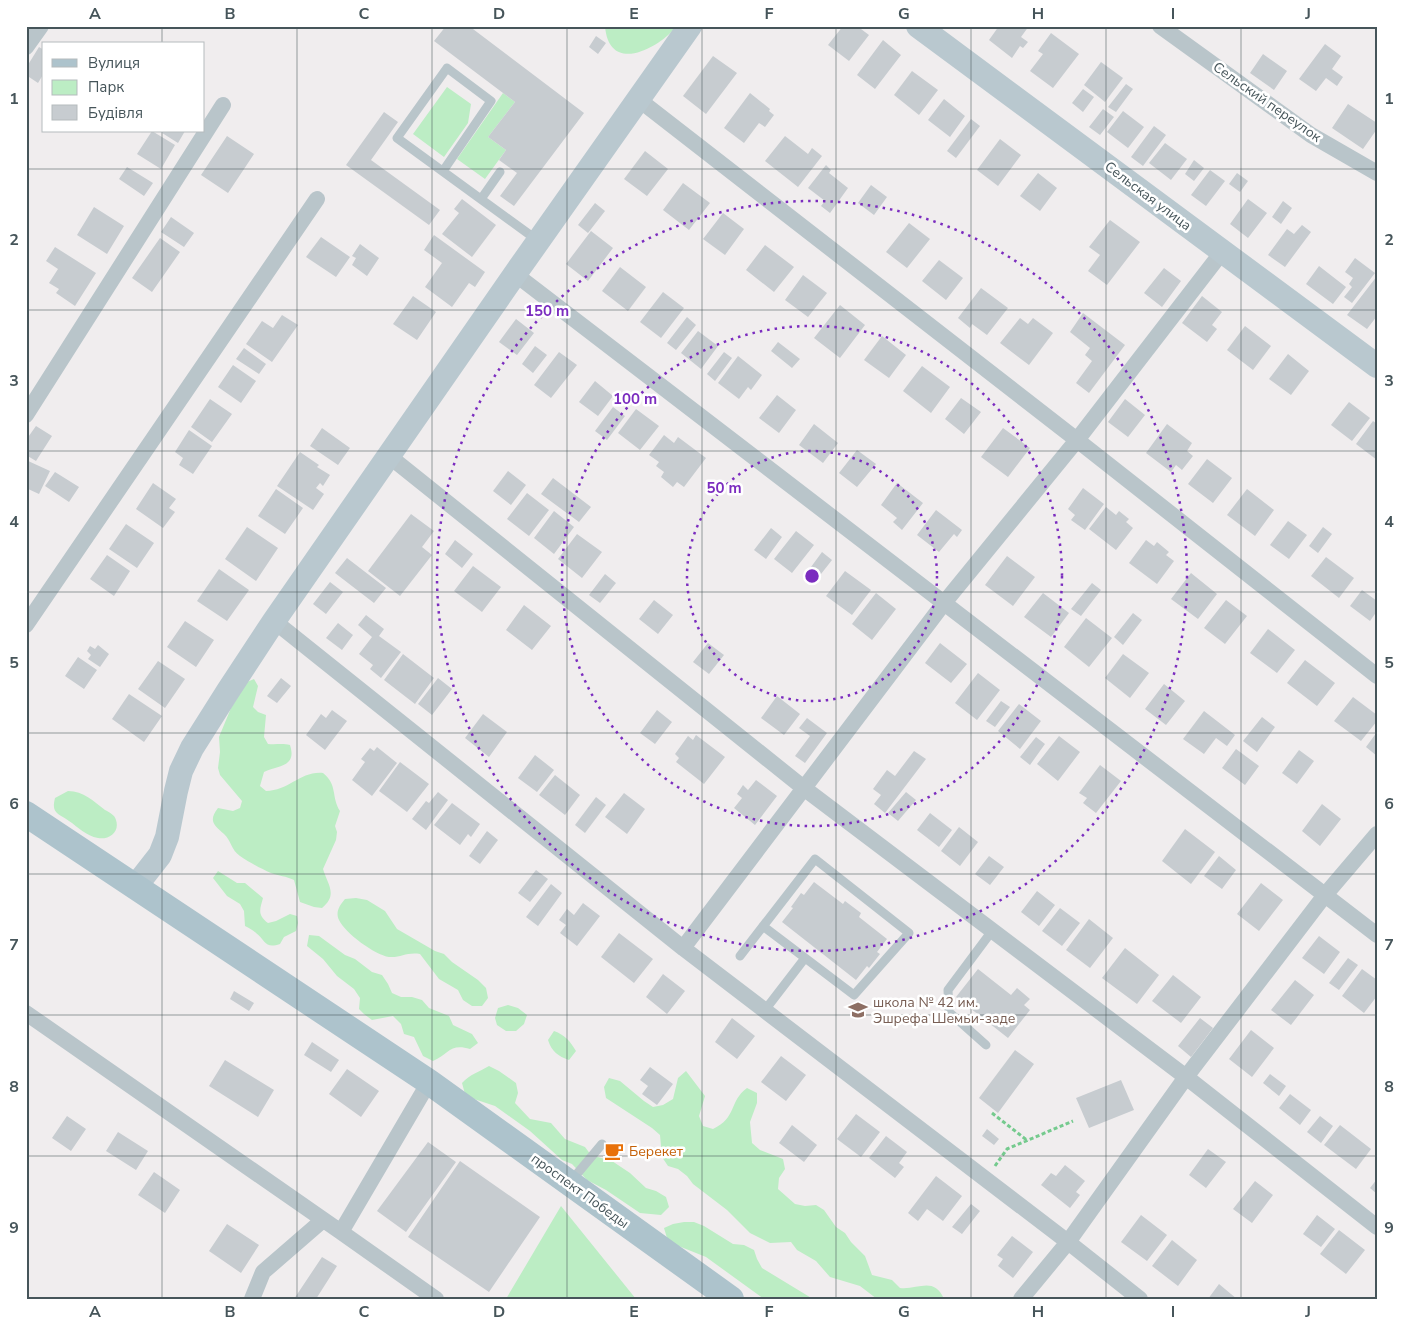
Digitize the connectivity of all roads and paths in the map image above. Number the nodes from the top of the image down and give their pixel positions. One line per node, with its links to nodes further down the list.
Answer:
1 (40, 26): 5 (street)
2 (690, 26): 6 (main road)
3 (918, 26): 14 (main road, Сельская улица)
4 (1160, 26): 10 (street, Сельский переулок)
5 (26, 47)
6 (638, 99): 13 (main road); 18 (street)
7 (223, 105): 17 (street)
8 (443, 171): 8 (lane); 11 (lane)
9 (500, 172): 11 (lane)
10 (1377, 173)
11 (481, 199): 13 (lane)
12 (317, 200): 22 (street)
13 (538, 241): 15 (main road)
14 (1222, 252): 16 (main road, Сельская улица); 18 (street)
15 (515, 274): 19 (main road); 20 (street)
16 (1377, 366)
17 (26, 415)
18 (1077, 440): 20 (street); 23 (street)
19 (389, 456): 21 (main road); 24 (street)
20 (944, 603): 24 (street); 28 (street)
21 (274, 621): 27 (main road); 32 (street)
22 (26, 625)
23 (1377, 676)
24 (805, 789): 30 (street); 32 (street)
25 (29, 811): 27 (main road, проспект Победы)
26 (1377, 834): 28 (street)
27 (135, 887): 39 (main road, проспект Победы)
28 (1325, 895): 31 (street); 38 (street)
29 (763, 926): 33 (lane); 34 (lane); 34 (lane)
30 (992, 931): 37 (lane); 38 (street)
31 (1377, 935)
32 (683, 948): 35 (street)
33 (740, 956)
34 (805, 958): 35 (lane)
35 (765, 1010): 44 (street)
36 (26, 1014): 46 (street)
37 (986, 1045)
38 (1186, 1078): 47 (street); 49 (street)
39 (429, 1082): 45 (main road, проспект Победы); 48 (street)
40 (992, 1113): 42 (path)
41 (1073, 1121): 42 (path)
42 (1028, 1141): 44 (path)
43 (602, 1144): 45 (lane)
44 (985, 1179): 49 (street)
45 (570, 1183): 52 (main road, проспект Победы)
46 (323, 1220): 48 (street); 50 (street)
47 (1377, 1227)
48 (341, 1232): 51 (street)
49 (1068, 1242): 53 (street); 54 (street)
50 (252, 1299)
51 (436, 1299)
52 (731, 1299)
53 (1021, 1299)
54 (1140, 1299)

